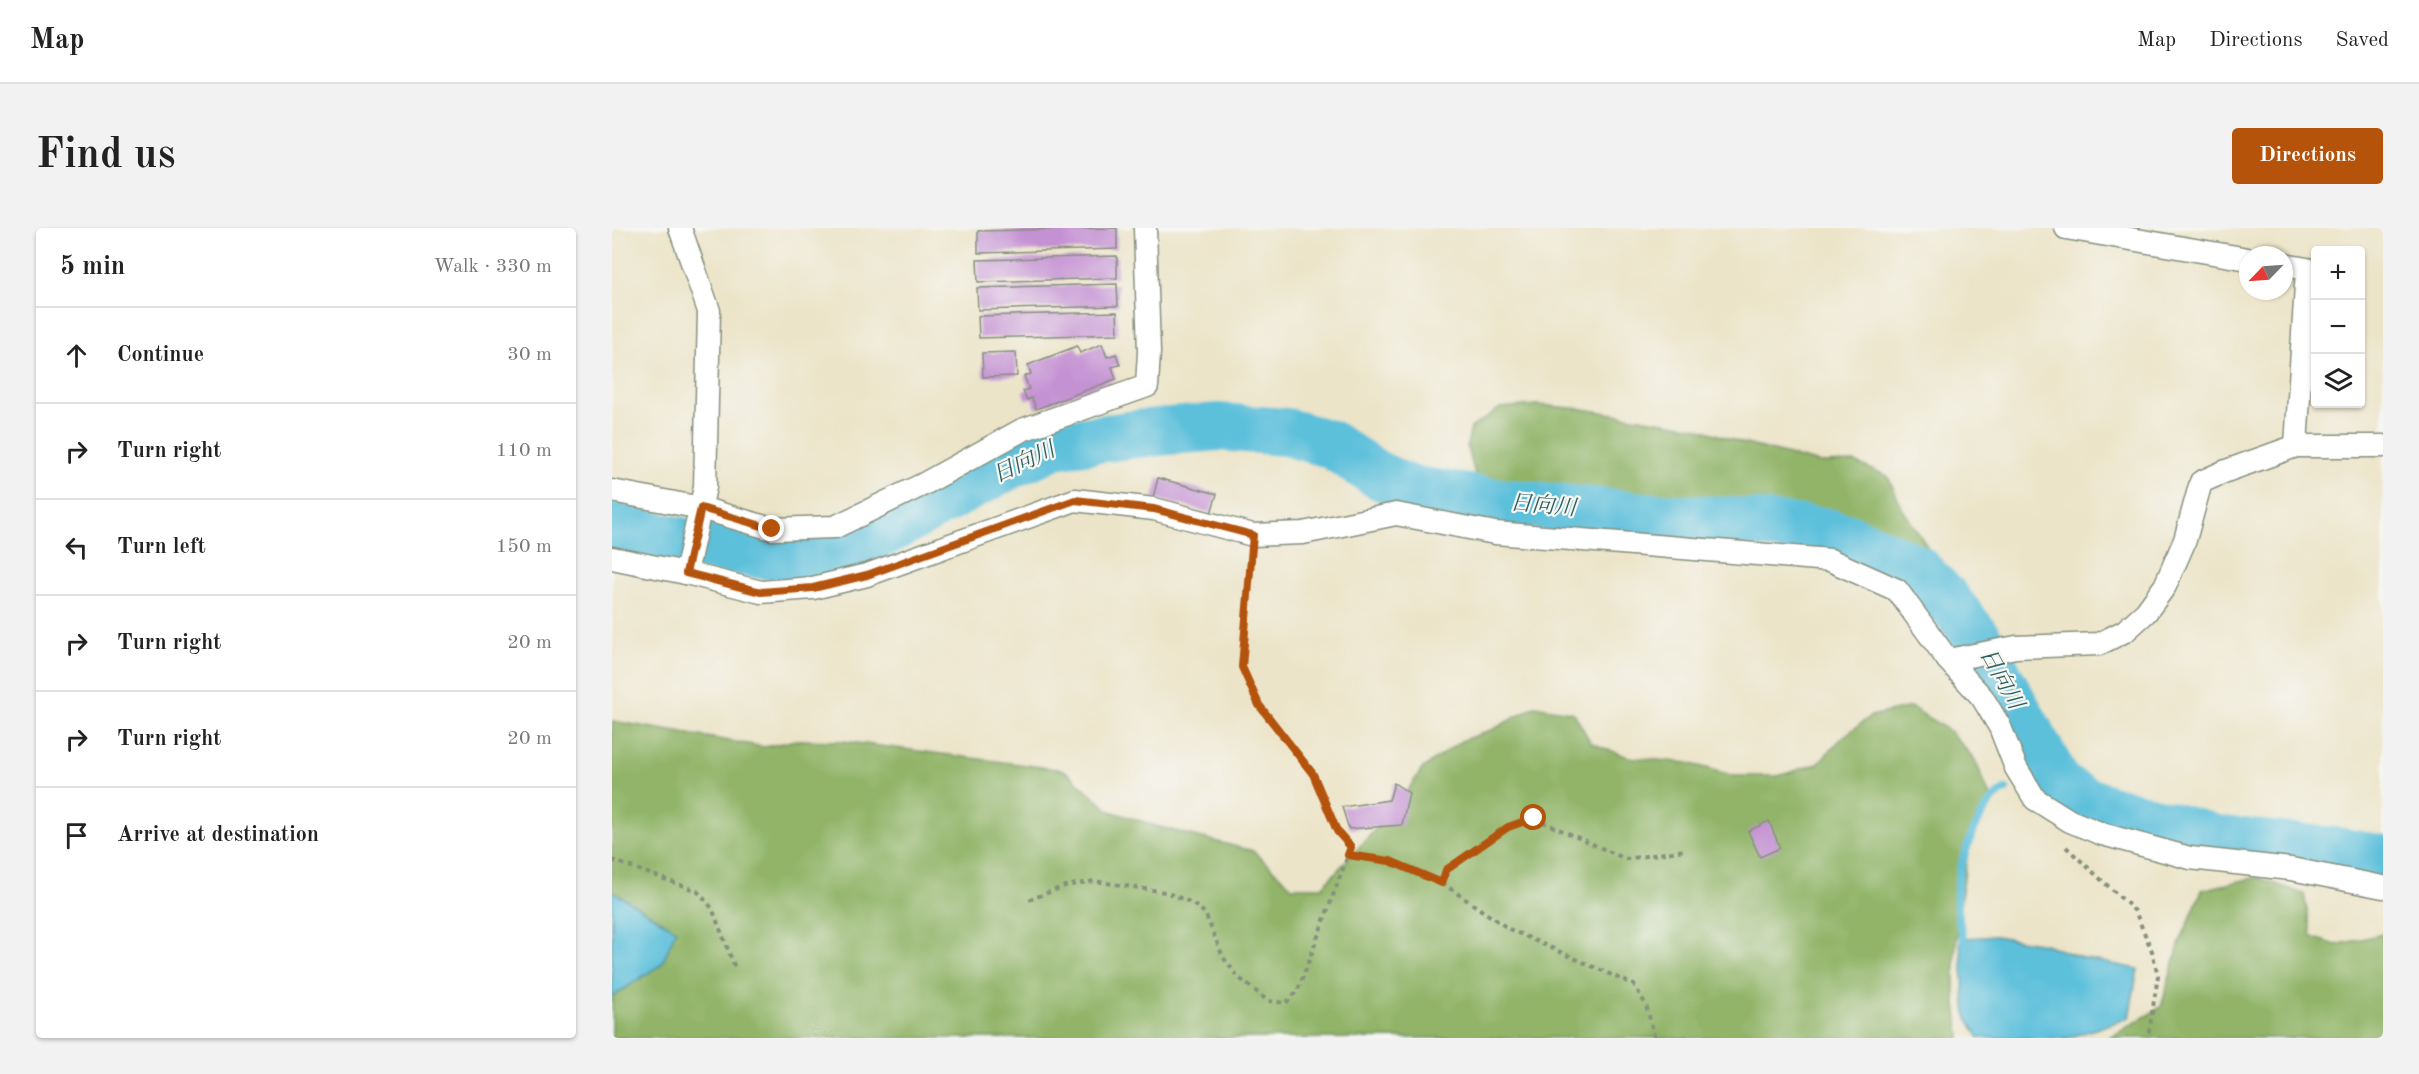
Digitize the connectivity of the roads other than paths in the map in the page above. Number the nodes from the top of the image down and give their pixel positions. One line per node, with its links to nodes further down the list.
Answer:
1 (680, 228): 9 (street)
2 (1145, 228): 9 (street)
3 (2066, 228): 4 (street)
4 (2239, 257)
5 (2293, 267): 7 (street)
6 (2383, 446): 7 (street)
7 (2296, 447): 12 (street)
8 (612, 491): 9 (street)
9 (701, 508): 11 (street)
10 (612, 558): 11 (street)
11 (686, 573): 12 (street)
12 (1948, 660): 13 (street)
13 (2383, 886)

